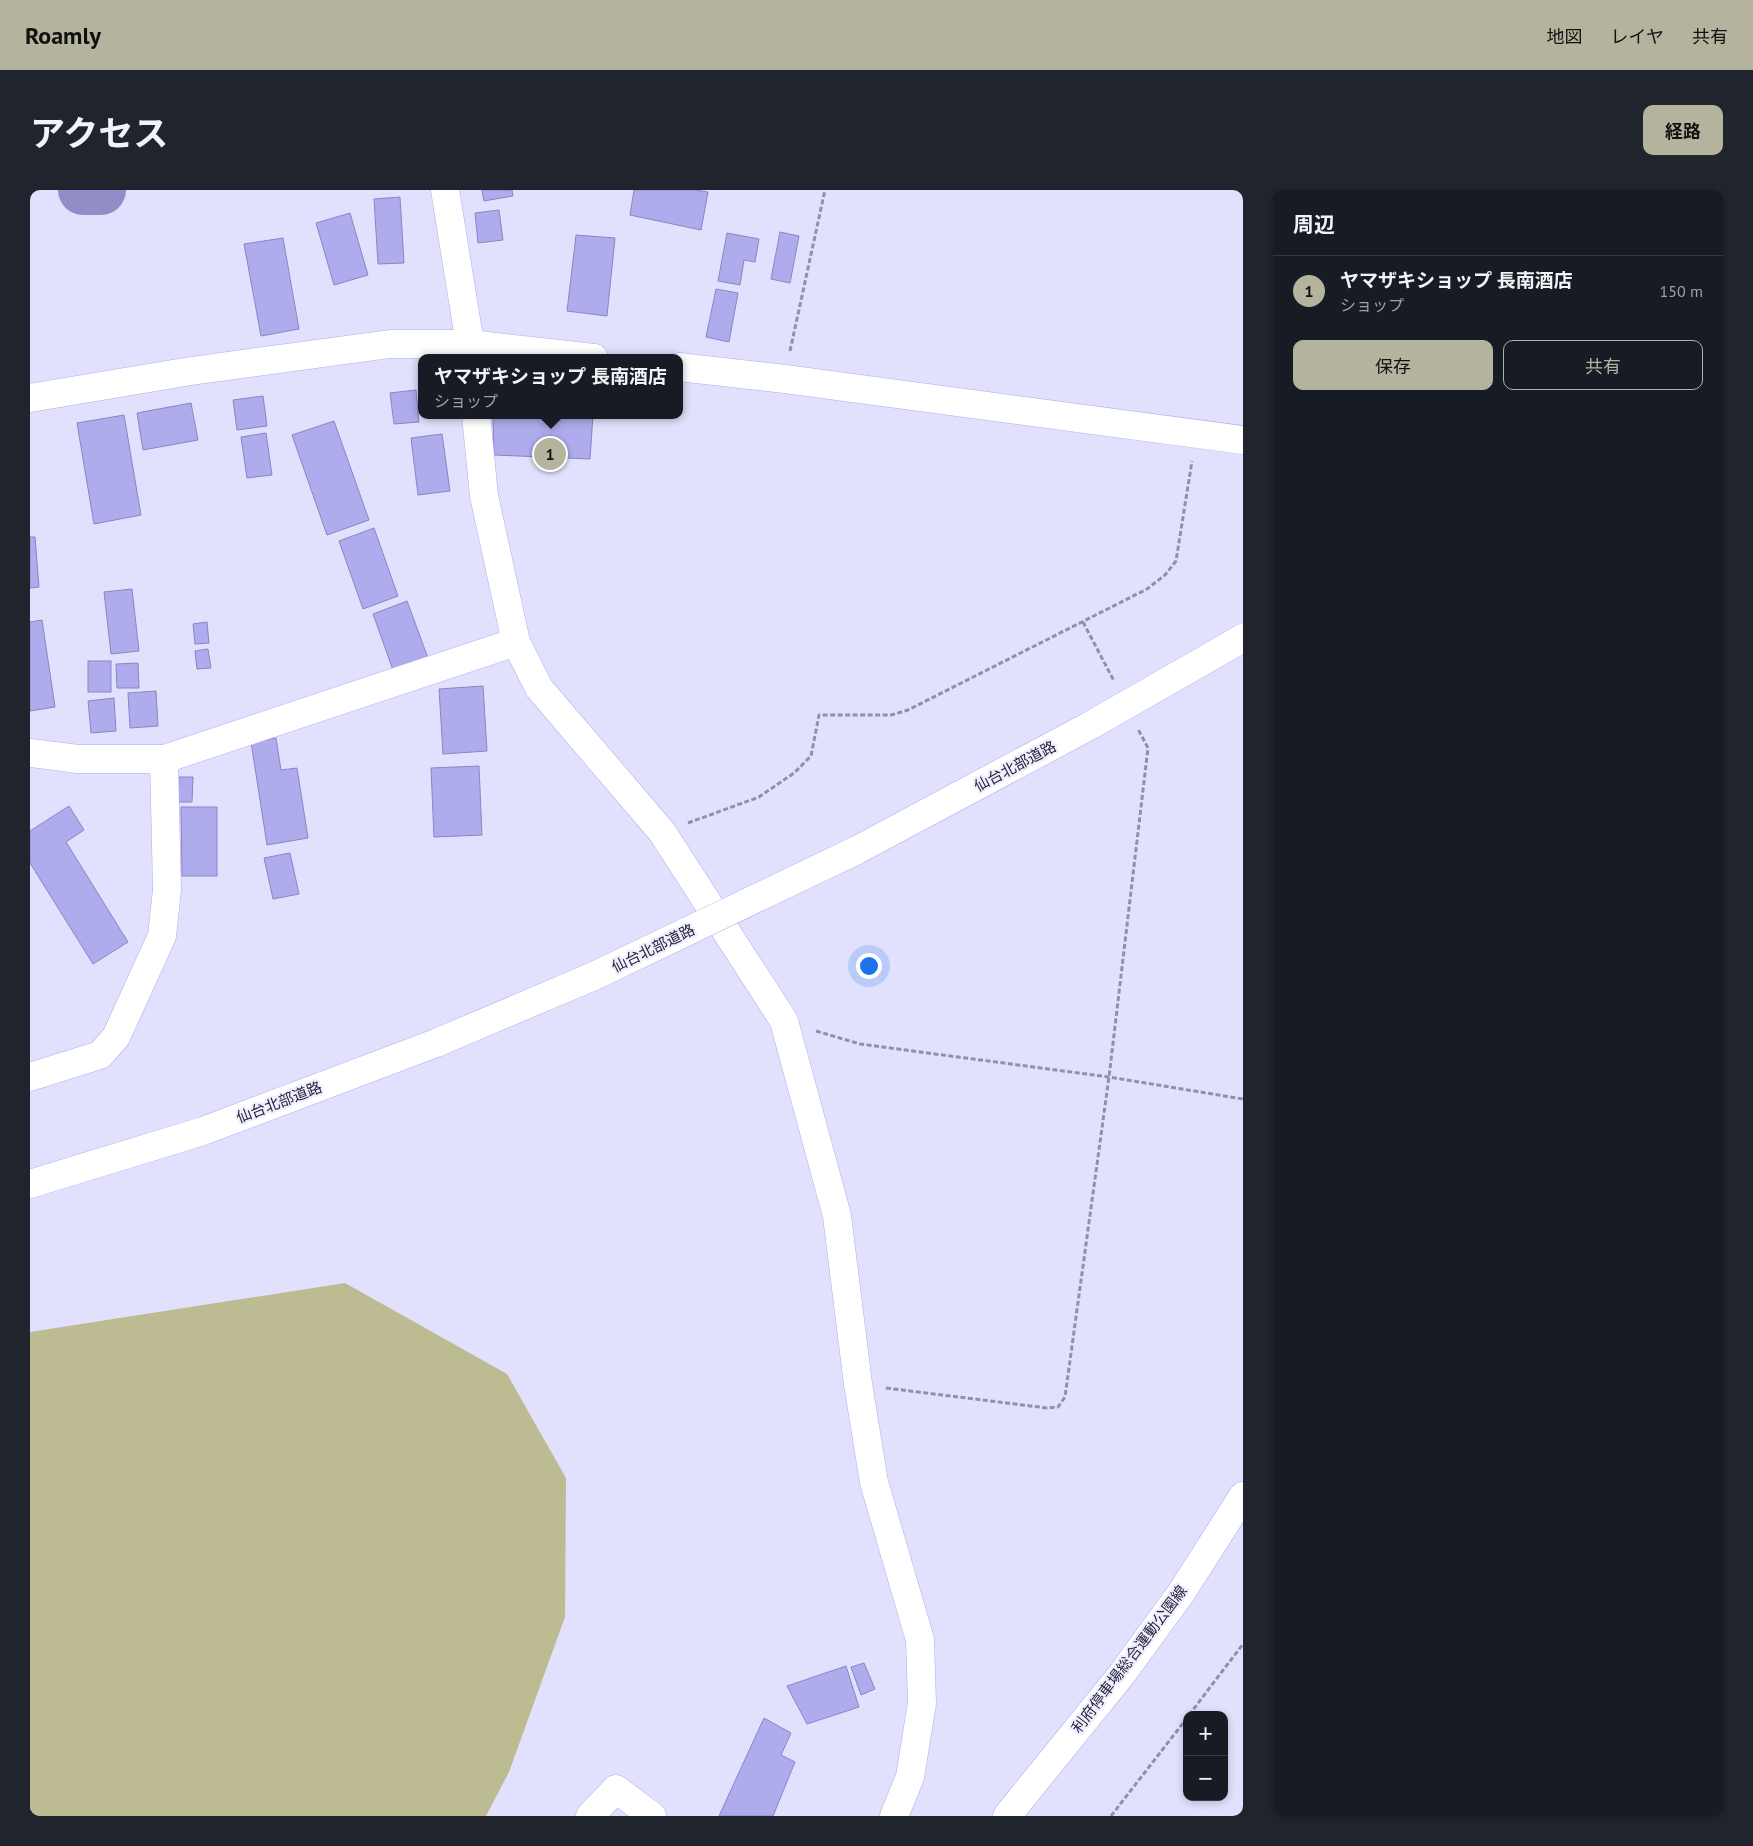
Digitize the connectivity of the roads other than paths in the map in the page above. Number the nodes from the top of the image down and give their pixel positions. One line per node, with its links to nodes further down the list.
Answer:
1 (445, 190): 2 (main road)
2 (470, 351): 3 (main road); 5 (main road)
3 (523, 354)
4 (683, 367): 7 (main road)
5 (30, 398)
6 (476, 419): 9 (main road)
7 (1243, 440)
8 (1243, 638): 13 (main road, 仙台北部道路, bridge)
9 (516, 642): 11 (main road); 17 (main road)
10 (30, 753): 11 (main road)
11 (164, 759): 12 (main road)
12 (30, 1078)
13 (30, 1184)
14 (1243, 1496): 18 (main road, 利府停車場総合運動公園線)
15 (590, 1816): 16 (main road)
16 (652, 1816)
17 (894, 1816)
18 (1006, 1816)

